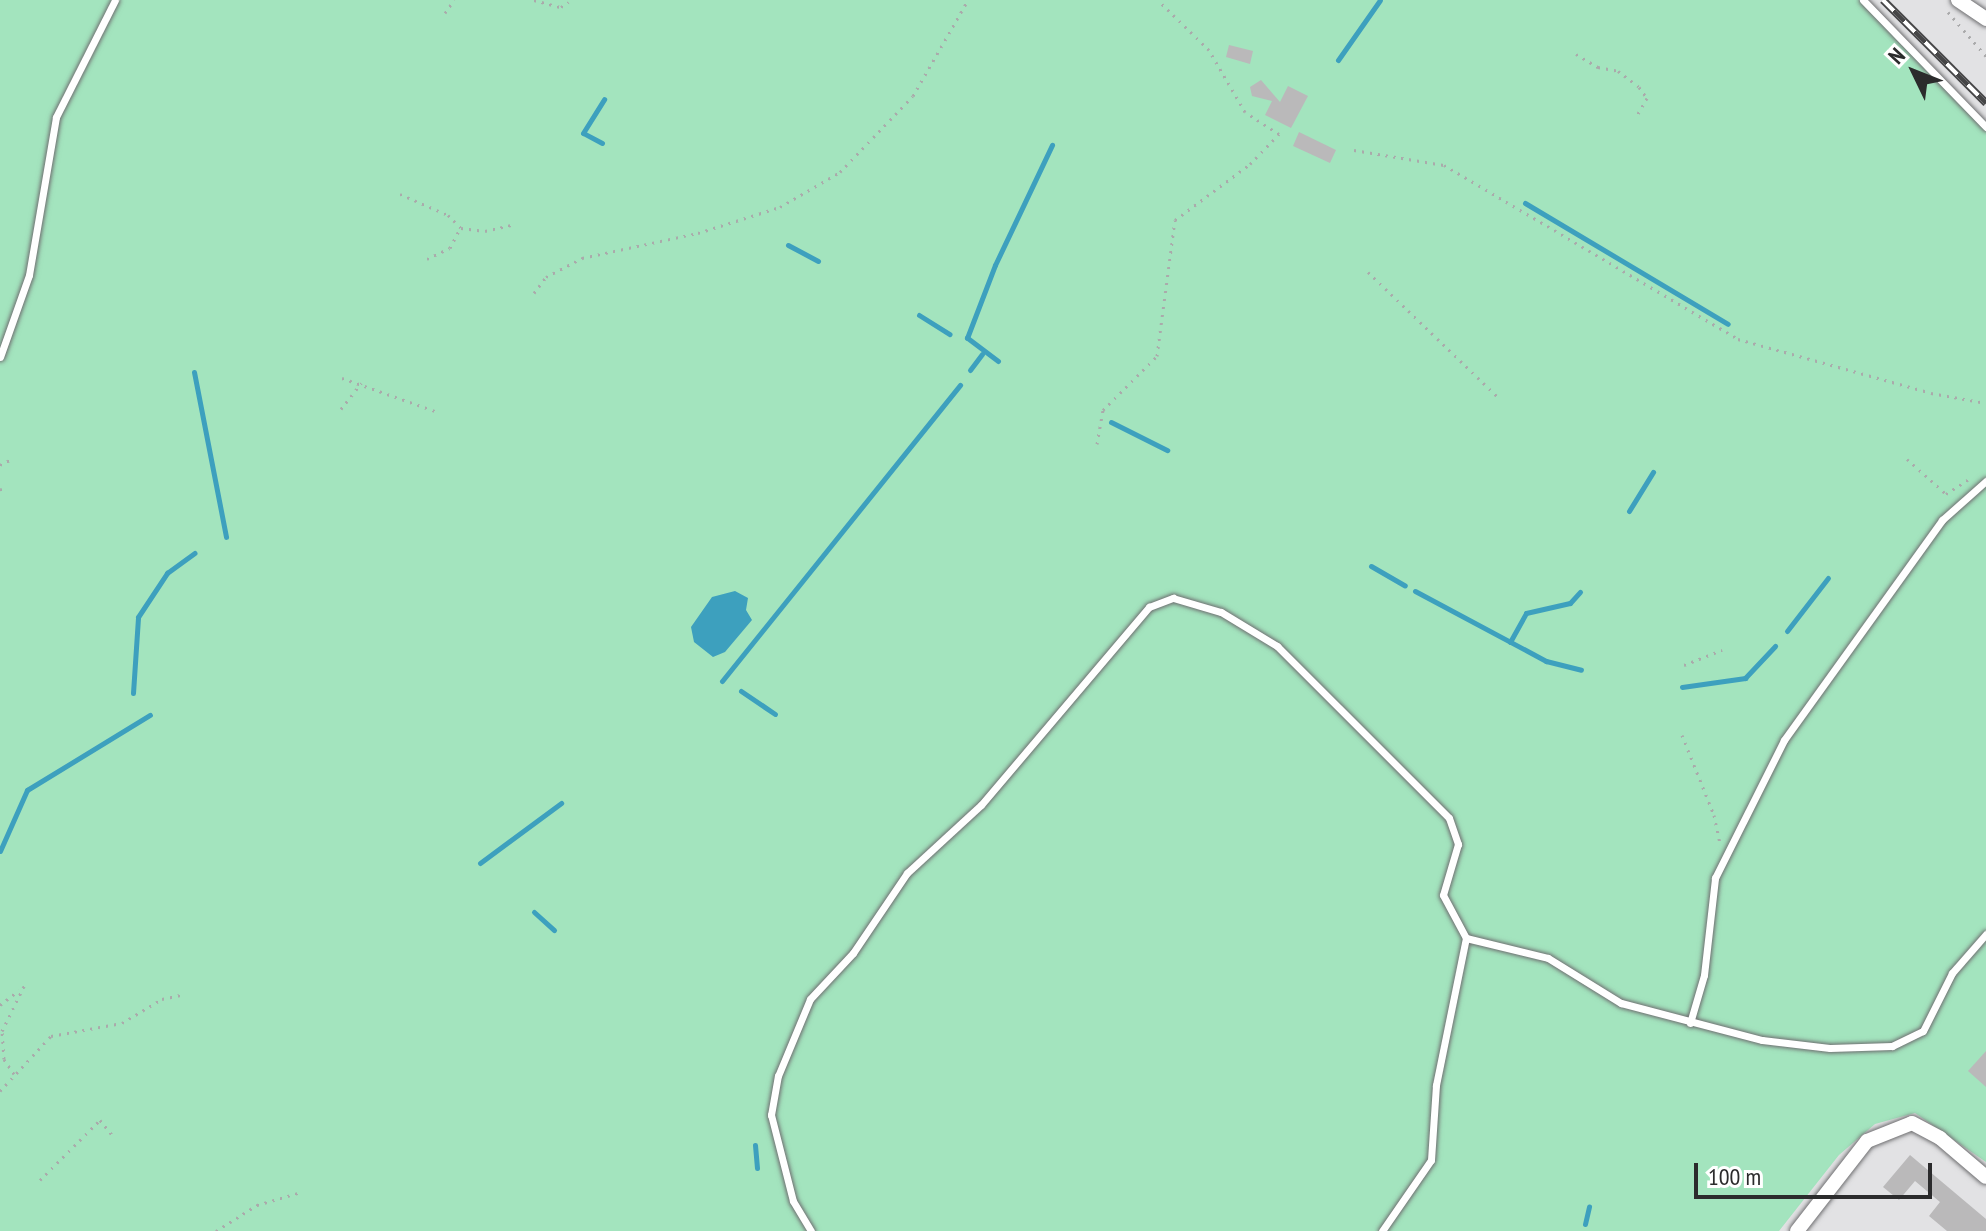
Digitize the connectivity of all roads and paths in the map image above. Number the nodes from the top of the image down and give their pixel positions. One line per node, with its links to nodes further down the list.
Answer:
1 (115, 0): 23 (lane)
2 (454, 0): 10 (path)
3 (534, 0): 9 (path)
4 (968, 0): 22 (path)
5 (1158, 0): 30 (path)
6 (1863, 0): 15 (lane)
7 (1945, 0): 13 (path)
8 (1958, 0): 11 (street)
9 (569, 2)
10 (445, 13)
11 (1986, 19)
12 (1576, 54): 14 (path)
13 (1986, 56)
14 (1637, 115)
15 (1986, 127)
16 (1354, 150): 27 (path)
17 (400, 194): 19 (path)
18 (511, 225): 19 (path)
19 (461, 227): 20 (path)
20 (427, 259)
21 (1368, 272): 26 (path)
22 (534, 293)
23 (0, 357)
24 (342, 378): 25 (path)
25 (361, 383): 28 (path); 29 (path)
26 (1497, 396)
27 (1986, 403)
28 (341, 409)
29 (438, 412)
30 (1097, 444)
31 (12, 459): 33 (path)
32 (1907, 459): 34 (path)
33 (0, 465)
34 (1986, 470)
35 (1986, 481): 39 (lane)
36 (1722, 650): 37 (path)
37 (1684, 665)
38 (1682, 735): 39 (path)
39 (1718, 871): 46 (lane)
40 (1986, 934): 46 (lane)
41 (1466, 938): 46 (lane); 55 (lane); 56 (lane)
42 (25, 984): 43 (path)
43 (21, 989): 45 (path); 47 (path)
44 (181, 995): 48 (path)
45 (0, 1005)
46 (1690, 1023)
47 (1, 1043): 48 (path)
48 (14, 1074): 49 (path)
49 (0, 1091)
50 (112, 1135): 52 (path)
51 (1986, 1177): 57 (street)
52 (40, 1180)
53 (298, 1193): 54 (path)
54 (216, 1231)
55 (811, 1231)
56 (1382, 1231)
57 (1797, 1231)

